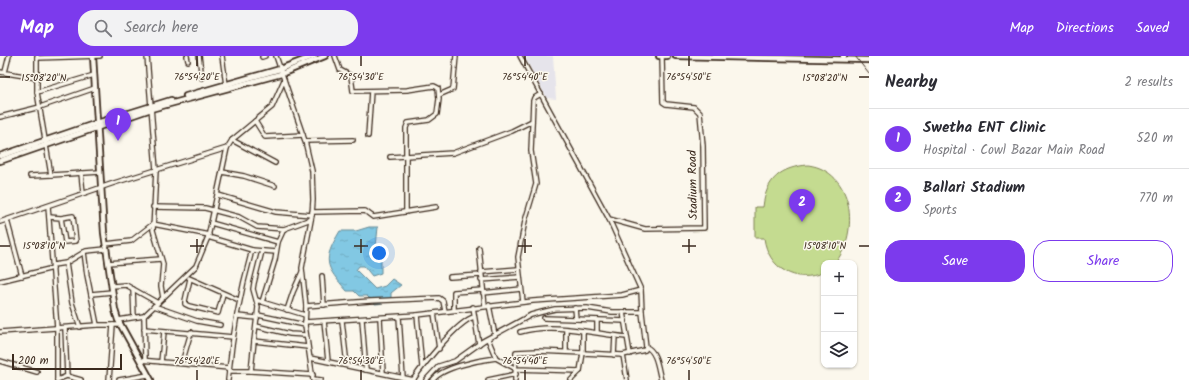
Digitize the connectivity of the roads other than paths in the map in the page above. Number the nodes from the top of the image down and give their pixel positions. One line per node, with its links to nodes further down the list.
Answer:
1 (9, 56): 24 (street)
2 (100, 56): 18 (street)
3 (147, 56): 36 (street)
4 (187, 56): 21 (street)
5 (199, 56): 27 (street)
6 (222, 56): 29 (street)
7 (277, 56): 22 (street)
8 (314, 56): 22 (street)
9 (325, 56): 22 (street)
10 (335, 56): 31 (street)
11 (456, 56): 34 (street)
12 (520, 56): 33 (street)
13 (661, 56): 14 (street); 71 (street, Stadium Road)
14 (667, 56)
15 (676, 56): 19 (street)
16 (37, 57): 17 (street); 26 (street)
17 (57, 57): 18 (street)
18 (93, 57): 25 (street)
19 (824, 58): 20 (street)
20 (869, 60)
21 (188, 62)
22 (280, 71): 28 (street); 29 (street)
23 (0, 72): 24 (street)
24 (5, 72): 26 (street)
25 (94, 75): 30 (street); 32 (street)
26 (37, 78): 32 (street)
27 (202, 78)
28 (284, 80): 38 (street); 41 (street)
29 (227, 86): 36 (street)
30 (95, 88): 35 (street); 40 (street)
31 (371, 91): 34 (street); 42 (street)
32 (37, 92): 35 (street)
33 (540, 94): 39 (street); 71 (street)
34 (439, 95): 49 (street)
35 (40, 107): 37 (street); 46 (street)
36 (151, 107): 40 (street); 53 (street)
37 (0, 117)
38 (255, 121): 41 (street); 43 (street)
39 (532, 121): 49 (street); 89 (street)
40 (97, 125): 46 (street); 54 (street)
41 (303, 135): 45 (street)
42 (368, 136)
43 (232, 140): 47 (street); 52 (street)
44 (353, 140): 45 (street)
45 (306, 141): 68 (street)
46 (44, 143): 48 (street); 51 (street); 57 (street)
47 (226, 148): 53 (street); 55 (street)
48 (0, 156)
49 (405, 156): 50 (street); 67 (street)
50 (390, 157)
51 (0, 161)
52 (276, 163)
53 (156, 170): 60 (street); 64 (street)
54 (100, 172): 56 (street); 60 (street)
55 (222, 172): 59 (street); 62 (street)
56 (81, 173): 57 (street); 61 (street)
57 (51, 175): 58 (street)
58 (30, 176)
59 (275, 186)
60 (101, 187): 61 (street); 79 (street)
61 (83, 193): 63 (street)
62 (218, 195): 66 (street); 68 (street)
63 (48, 206): 69 (street); 72 (street)
64 (153, 207): 66 (street); 75 (street)
65 (436, 207): 67 (street)
66 (213, 210): 74 (street); 76 (street)
67 (406, 212): 68 (street)
68 (311, 215): 76 (street); 90 (street)
69 (49, 217): 70 (street); 88 (street)
70 (61, 218): 70 (street)
71 (609, 219): 102 (street)
72 (7, 220): 73 (street); 92 (street)
73 (0, 222)
74 (211, 223): 77 (street); 78 (street)
75 (153, 224): 77 (street); 79 (street); 85 (street)
76 (284, 229): 78 (street)
77 (208, 236): 81 (street); 96 (street)
78 (278, 242): 84 (street)
79 (106, 246): 83 (street); 87 (street)
80 (479, 248): 91 (street)
81 (252, 250): 82 (street); 107 (street)
82 (262, 251): 84 (street); 108 (street)
83 (84, 252): 86 (street); 104 (street)
84 (276, 252): 109 (street)
85 (162, 259): 87 (street); 106 (street)
86 (66, 263): 88 (street); 146 (street)
87 (108, 264): 99 (street)
88 (53, 266): 92 (street); 147 (street)
89 (518, 269): 91 (street); 95 (street)
90 (302, 272): 114 (street); 119 (street)
91 (481, 273): 94 (street); 97 (street)
92 (22, 276): 98 (street)
93 (322, 276): 112 (street)
94 (450, 277)
95 (520, 277): 97 (street); 101 (street)
96 (188, 278): 105 (street); 105 (street); 106 (street)
97 (481, 280): 103 (street)
98 (0, 281)
99 (112, 289): 100 (street); 104 (street); 140 (street)
100 (133, 289): 111 (street); 130 (street)
101 (522, 289): 103 (street); 110 (street)
102 (641, 290): 110 (street); 122 (street)
103 (483, 292): 115 (street); 118 (street)
104 (91, 294): 142 (street)
105 (223, 294): 107 (street)
106 (163, 298): 111 (street)
107 (239, 300): 127 (street)
108 (257, 300): 109 (street); 128 (street)
109 (262, 302): 119 (street)
110 (523, 302): 113 (street)
111 (156, 304): 126 (street); 144 (street)
112 (324, 305): 114 (street); 120 (street)
113 (489, 305): 115 (street); 158 (street)
114 (306, 306): 124 (street)
115 (485, 306): 116 (street)
116 (473, 307): 118 (street); 131 (street)
117 (575, 308): 121 (street); 134 (street); 158 (street)
118 (454, 309): 120 (street)
119 (287, 310): 124 (street)
120 (445, 311): 123 (street)
121 (623, 312): 122 (street); 139 (street)
122 (642, 312): 166 (street)
123 (434, 313): 125 (street); 167 (street)
124 (305, 315): 141 (street)
125 (417, 315): 129 (street); 181 (street)
126 (144, 316): 130 (street); 149 (street)
127 (237, 316): 128 (street); 160 (street)
128 (257, 316): 141 (street); 145 (street)
129 (399, 316): 132 (street); 194 (street)
130 (134, 317): 140 (street)
131 (474, 317): 164 (street); 167 (street)
132 (380, 318): 135 (street); 188 (street)
133 (544, 318): 134 (street)
134 (576, 319): 136 (street)
135 (362, 320): 138 (street); 183 (street)
136 (597, 320): 139 (street); 156 (street)
137 (324, 321): 138 (street); 141 (street); 177 (street)
138 (342, 321): 180 (street)
139 (625, 321): 161 (street)
140 (119, 323): 143 (street); 175 (street)
141 (305, 324): 157 (street)
142 (98, 325): 143 (street); 146 (street)
143 (113, 325): 197 (street)
144 (220, 325)
145 (256, 326): 157 (street); 163 (street)
146 (80, 327): 148 (street)
147 (56, 328): 148 (street); 152 (street); 195 (street)
148 (65, 328): 192 (street)
149 (144, 330): 153 (street); 175 (street)
150 (566, 330): 151 (street); 155 (street); 168 (street)
151 (583, 331): 156 (street); 169 (street)
152 (0, 332)
153 (164, 332): 154 (street); 178 (street)
154 (190, 332): 160 (street); 179 (street)
155 (520, 332)
156 (597, 332): 159 (street)
157 (306, 335): 165 (street)
158 (495, 335): 162 (street)
159 (615, 336): 161 (street); 171 (street)
160 (233, 337): 182 (street)
161 (628, 337): 170 (street)
162 (488, 339): 164 (street); 174 (street)
163 (254, 341): 165 (street); 184 (street)
164 (479, 344): 205 (street)
165 (308, 347): 173 (street)
166 (646, 347): 170 (street); 211 (street)
167 (439, 349): 181 (street)
168 (566, 352): 169 (street); 185 (street)
169 (583, 353): 171 (street); 186 (street)
170 (630, 354): 172 (street)
171 (614, 355): 172 (street)
172 (624, 355): 210 (street)
173 (310, 358): 177 (street); 193 (street)
174 (496, 358): 185 (street); 206 (street)
175 (143, 360): 178 (street); 190 (street)
176 (0, 361): 187 (street)
177 (328, 361): 180 (street)
178 (161, 362): 179 (street)
179 (182, 363): 182 (street)
180 (347, 366): 183 (street)
181 (422, 367): 204 (street)
182 (229, 369): 184 (street); 200 (street)
183 (366, 370): 188 (street)
184 (251, 371): 189 (street)
185 (516, 371): 186 (street); 207 (street); 208 (street)
186 (580, 371): 209 (street)
187 (37, 372)
188 (383, 373): 194 (street)
189 (294, 374): 191 (street); 201 (street)
190 (148, 375): 198 (street); 199 (street)
191 (306, 375): 193 (street); 202 (street)
192 (67, 376): 195 (street); 196 (street)
193 (313, 378): 203 (street)
194 (403, 378): 204 (street)
195 (57, 380)
196 (81, 380)
197 (109, 380)
198 (119, 380)
199 (151, 380)
200 (228, 380)
201 (293, 380)
202 (306, 380)
203 (321, 380)
204 (413, 380)
205 (426, 380)
206 (433, 380)
207 (488, 380)
208 (515, 380)
209 (571, 380)
210 (627, 380)
211 (661, 380)

